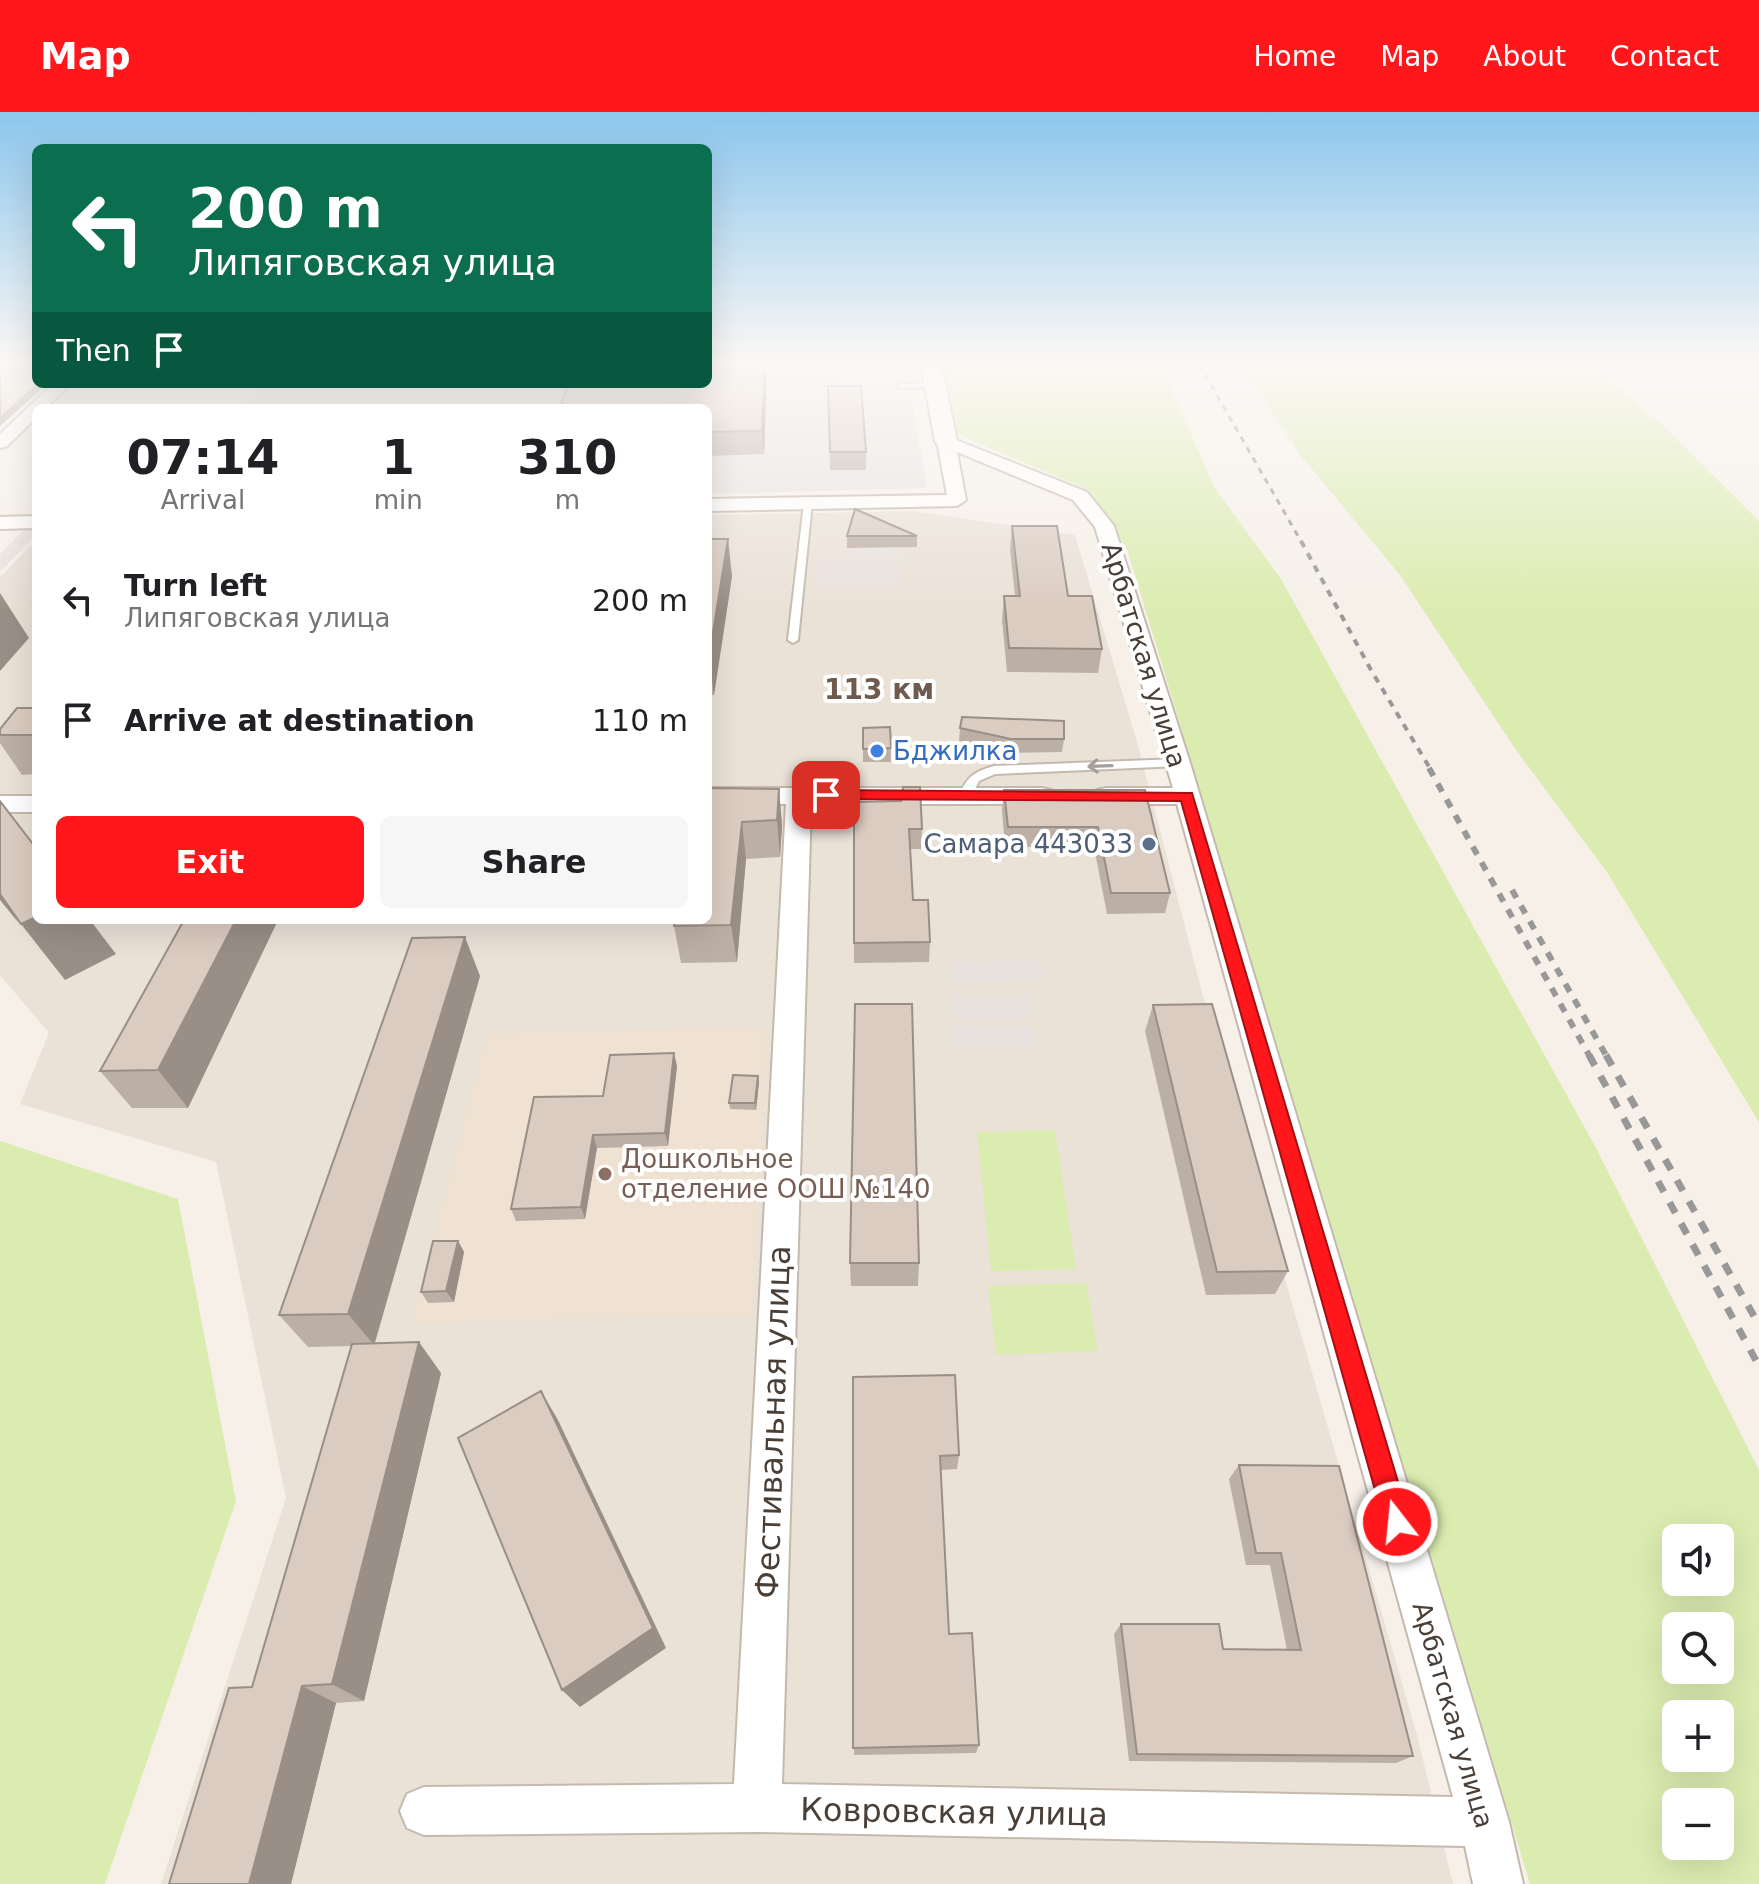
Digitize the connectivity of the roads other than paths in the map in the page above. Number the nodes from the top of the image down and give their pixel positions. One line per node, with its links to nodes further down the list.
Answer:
1 (947, 447): 3 (street)
2 (960, 447): 8 (street, Арбатская улица)
3 (808, 503): 4 (street); 7 (lane)
4 (712, 505)
5 (32, 522): 6 (street)
6 (0, 523)
7 (793, 640)
8 (1182, 780): 11 (street); 11 (lane, one-way to 11); 16 (street, Арбатская улица)
9 (799, 795): 10 (street); 11 (street); 14 (street, Фестивальная улица)
10 (712, 796)
11 (966, 796)
12 (0, 804): 13 (street)
13 (32, 804)
14 (757, 1808): 15 (street, Ковровская улица); 16 (street, Ковровская улица)
15 (424, 1811)
16 (1484, 1822): 17 (street, Арбатская улица)
17 (1498, 1884)

